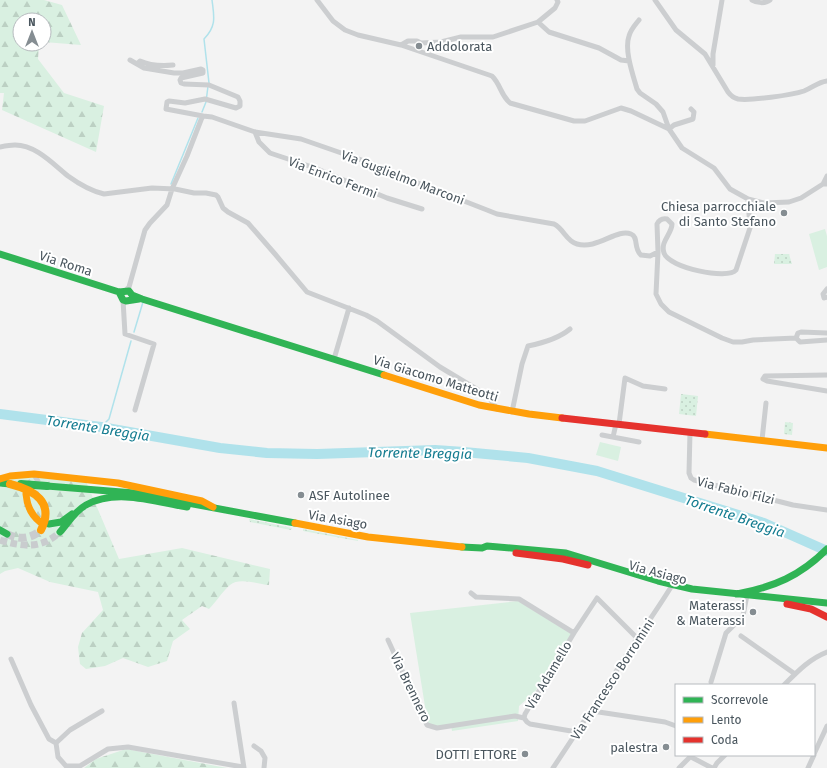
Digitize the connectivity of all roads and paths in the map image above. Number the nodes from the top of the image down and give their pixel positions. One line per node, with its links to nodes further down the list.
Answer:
1 (317, 0): 9 (street)
2 (557, 0): 8 (street)
3 (655, 0): 14 (street)
4 (722, 0): 14 (street)
5 (752, 0): 6 (street)
6 (770, 0)
7 (639, 20): 11 (street)
8 (538, 22): 9 (street); 11 (street)
9 (401, 45): 18 (street)
10 (130, 60): 12 (street)
11 (629, 61): 18 (street)
12 (138, 63): 13 (street); 17 (street, Via Guglielmo Marconi)
13 (173, 65)
14 (713, 66): 15 (street)
15 (827, 81)
16 (691, 109): 18 (street)
17 (203, 116): 19 (street, Via Guglielmo Marconi); 23 (street)
18 (669, 129): 24 (street)
19 (255, 132): 25 (street, Via Enrico Fermi); 26 (street, Via Guglielmo Marconi)
20 (0, 147): 23 (street)
21 (827, 176): 22 (street)
22 (825, 184): 24 (street)
23 (172, 189): 29 (street); 32 (street)
24 (748, 199): 26 (street)
25 (422, 209)
26 (658, 252): 35 (street)
27 (2, 254): 29 (main road, Via Roma)
28 (827, 289): 30 (street)
29 (126, 295): 31 (main road, Via Roma); 42 (street)
30 (827, 297)
31 (142, 299): 37 (main road, Via Giacomo Matteotti)
32 (349, 308): 37 (street); 43 (street)
33 (570, 329): 44 (street)
34 (827, 333): 35 (street)
35 (796, 338): 36 (street)
36 (827, 340)
37 (334, 359): 43 (main road, Via Giacomo Matteotti)
38 (827, 375): 40 (street)
39 (665, 389): 45 (street)
40 (827, 391)
41 (766, 403): 49 (street)
42 (135, 410)
43 (498, 410): 44 (main road, Via Giacomo Matteotti)
44 (512, 412): 45 (main road, Via Giacomo Matteotti)
45 (618, 424): 46 (main road, Via Giacomo Matteotti); 48 (street)
46 (690, 432): 49 (main road, Via Giacomo Matteotti); 60 (street, Via Fabio Filzi)
47 (602, 435): 48 (street)
48 (613, 437): 50 (street)
49 (762, 440): 51 (main road, Via Giacomo Matteotti)
50 (639, 442)
51 (827, 448)
52 (50, 476): 53 (main road); 54 (main road, Via Asiago); 59 (main road, Via Asiago)
53 (39, 478)
54 (0, 479)
55 (0, 483): 56 (main road)
56 (10, 484): 57 (main road, bridge); 59 (main road, bridge)
57 (26, 494)
58 (85, 505): 59 (main road, Via Asiago); 61 (main road); 62 (main road, Via Asiago)
59 (215, 508): 64 (main road, Via Asiago)
60 (827, 510)
61 (49, 524)
62 (60, 532)
63 (827, 549): 66 (main road)
64 (673, 587): 66 (main road, Via Asiago); 67 (main road, Via Asiago); 72 (street, Via Francesco Borromini)
65 (471, 593): 70 (street, Via Adamello)
66 (737, 594): 67 (main road, Via Asiago)
67 (747, 597): 68 (main road, Via Asiago); 69 (main road, Via Asiago); 77 (street)
68 (827, 602)
69 (827, 617)
70 (574, 633): 72 (street, Via Adamello); 82 (street, Via Adamello)
71 (742, 636): 76 (street)
72 (637, 638): 81 (street, Via Francesco Borromini)
73 (388, 640): 82 (street, Via Brennero)
74 (827, 652): 76 (street)
75 (11, 659): 86 (street)
76 (795, 674): 78 (street)
77 (711, 682)
78 (785, 684)
79 (234, 703): 93 (street)
80 (102, 711): 86 (street)
81 (592, 711): 83 (street); 85 (street, Via Francesco Borromini)
82 (524, 718): 85 (street, Via Brennero)
83 (675, 726)
84 (827, 726): 88 (street)
85 (577, 732): 95 (street, Via Francesco Borromini)
86 (56, 743): 93 (street)
87 (254, 746): 94 (street)
88 (815, 753)
89 (690, 756): 96 (street)
90 (693, 756): 97 (street)
91 (724, 756): 97 (street)
92 (814, 756): 98 (street)
93 (244, 767)
94 (264, 768)
95 (553, 768)
96 (679, 768)
97 (713, 768)
98 (808, 768)

